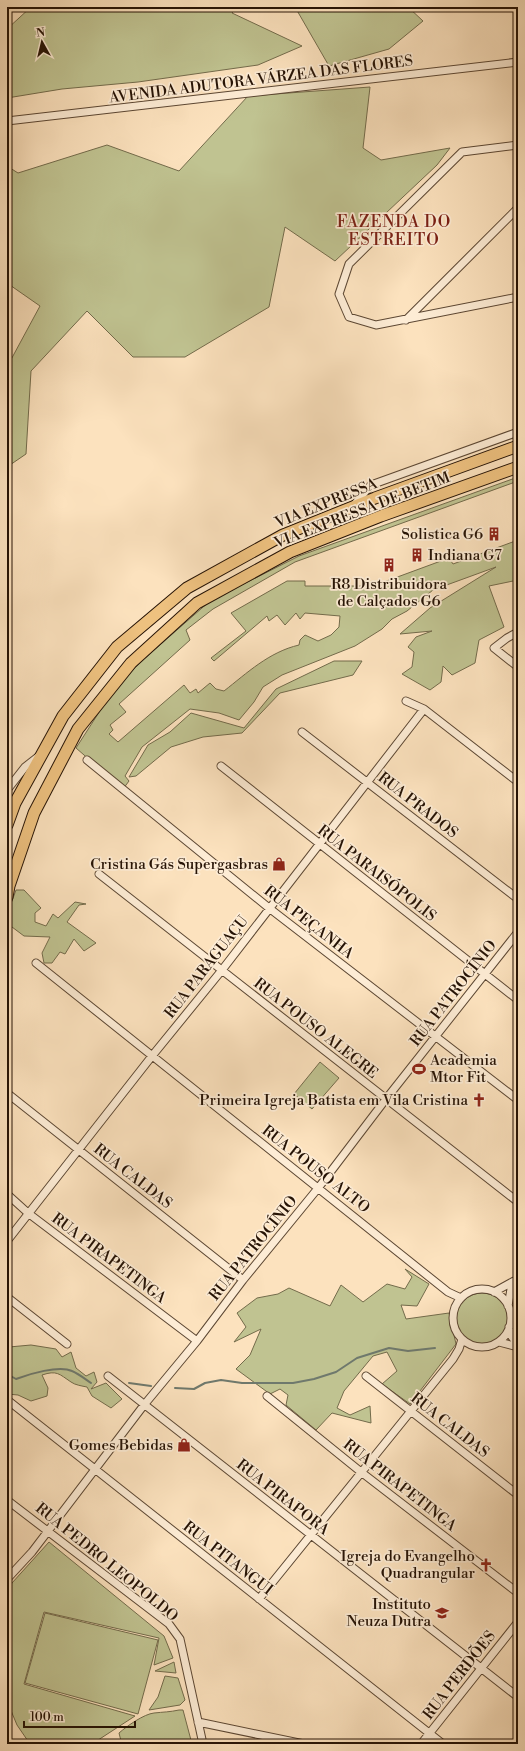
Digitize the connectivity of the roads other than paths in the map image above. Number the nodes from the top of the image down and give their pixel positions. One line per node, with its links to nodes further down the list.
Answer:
1 (518, 62): 2 (street, AVENIDA ADUTORA VÁRZEA DAS FLORES)
2 (7, 121)
3 (518, 145): 6 (street)
4 (518, 208): 6 (street)
5 (518, 298): 6 (street)
6 (406, 320)
7 (518, 432): 10 (street)
8 (518, 446): 10 (highway, VIA EXPRESSA)
9 (518, 467): 25 (highway, VIA EXPRESSA DE BETIM)
10 (352, 507): 16 (highway, VIA EXPRESSA)
11 (518, 632): 12 (street)
12 (518, 667)
13 (406, 701): 14 (street)
14 (424, 709): 19 (street, RUA PARAGUAÇU); 20 (street)
15 (302, 732): 19 (street, RUA PRADOS)
16 (41, 755): 21 (street); 22 (highway, VIA EXPRESSA)
17 (87, 760): 27 (street, RUA PEÇANHA)
18 (221, 766): 23 (street, RUA PARAISÓPOLIS)
19 (367, 781): 23 (street, RUA PARAGUAÇU); 26 (street, RUA PRADOS)
20 (518, 782)
21 (7, 790)
22 (7, 825)
23 (319, 844): 27 (street, RUA PARAGUAÇU); 31 (street, RUA PARAISÓPOLIS)
24 (99, 874): 30 (street, RUA POUSO ALEGRE)
25 (7, 897)
26 (518, 899)
27 (269, 908): 30 (street, RUA PARAGUAÇU); 33 (street, RUA PEÇANHA)
28 (518, 932): 31 (street, RUA PATROCÍNIO)
29 (36, 963): 34 (street, RUA POUSO ALTO)
30 (222, 970): 34 (street, RUA PARAGUAÇU); 36 (street, RUA POUSO ALEGRE)
31 (485, 973): 32 (street, RUA PARAISÓPOLIS); 33 (street, RUA PATROCÍNIO)
32 (518, 1000)
33 (436, 1036): 36 (street, RUA PATROCÍNIO); 37 (street, RUA PEÇANHA)
34 (152, 1056): 38 (street, RUA PARAGUAÇU); 39 (street, RUA POUSO ALTO)
35 (7, 1093): 38 (street, RUA CALDAS)
36 (386, 1099): 39 (street, RUA PATROCÍNIO); 41 (street, RUA POUSO ALEGRE)
37 (518, 1100)
38 (79, 1150): 42 (street, RUA PARAGUAÇU); 45 (street, RUA CALDAS)
39 (319, 1187): 45 (street, RUA PATROCÍNIO); 46 (street, RUA POUSO ALTO)
40 (7, 1194): 42 (street, RUA PIRAPETINGA)
41 (518, 1202)
42 (28, 1213): 43 (street, RUA PARAGUAÇU); 55 (street, RUA PIRAPETINGA)
43 (7, 1241)
44 (516, 1279): 47 (street); 50 (street)
45 (243, 1280): 55 (street, RUA PATROCÍNIO)
46 (448, 1292): 49 (street, RUA POUSO ALTO); 51 (street, RUA POUSO ALTO)
47 (494, 1292): 49 (street); 50 (street)
48 (7, 1297): 57 (street)
49 (461, 1298): 51 (street)
50 (508, 1306): 53 (street)
51 (455, 1307): 54 (street)
52 (518, 1323): 53 (street)
53 (510, 1326): 56 (street); 59 (street)
54 (462, 1339): 58 (street); 60 (street)
55 (197, 1341): 65 (street, RUA PATROCÍNIO)
56 (498, 1342): 58 (street); 59 (street)
57 (67, 1344)
58 (472, 1345): 60 (street)
59 (518, 1346)
60 (453, 1359): 66 (street)
61 (108, 1376): 65 (street, RUA PIRAPORA)
62 (366, 1376): 66 (street, RUA CALDAS)
63 (266, 1396): 68 (street, RUA PIRAPETINGA)
64 (10, 1402): 67 (street, RUA PITANGUI)
65 (144, 1405): 67 (street, RUA PATROCÍNIO); 72 (street, RUA PIRAPORA)
66 (411, 1411): 68 (street); 69 (street, RUA CALDAS)
67 (95, 1469): 71 (street, RUA PATROCÍNIO); 75 (street, RUA PITANGUI)
68 (361, 1472): 72 (street); 74 (street, RUA PIRAPETINGA)
69 (518, 1495)
70 (7, 1500): 71 (street, RUA PEDRO LEOPOLDO)
71 (48, 1530): 73 (street, RUA PATROCÍNIO); 79 (street, RUA PEDRO LEOPOLDO)
72 (311, 1536): 75 (street); 77 (street, RUA PIRAPORA)
73 (7, 1579)
74 (518, 1593)
75 (259, 1599): 80 (street, RUA PITANGUI)
76 (518, 1622): 77 (street, RUA PERDÕES)
77 (480, 1668): 78 (street, RUA PIRAPORA); 80 (street, RUA PERDÕES)
78 (518, 1697)
79 (198, 1722): 81 (street, RUA PEDRO LEOPOLDO); 82 (street)
80 (429, 1733): 83 (street, RUA PERDÕES); 84 (street, RUA PITANGUI)
81 (203, 1744)
82 (304, 1744)
83 (421, 1744)
84 (443, 1744)

